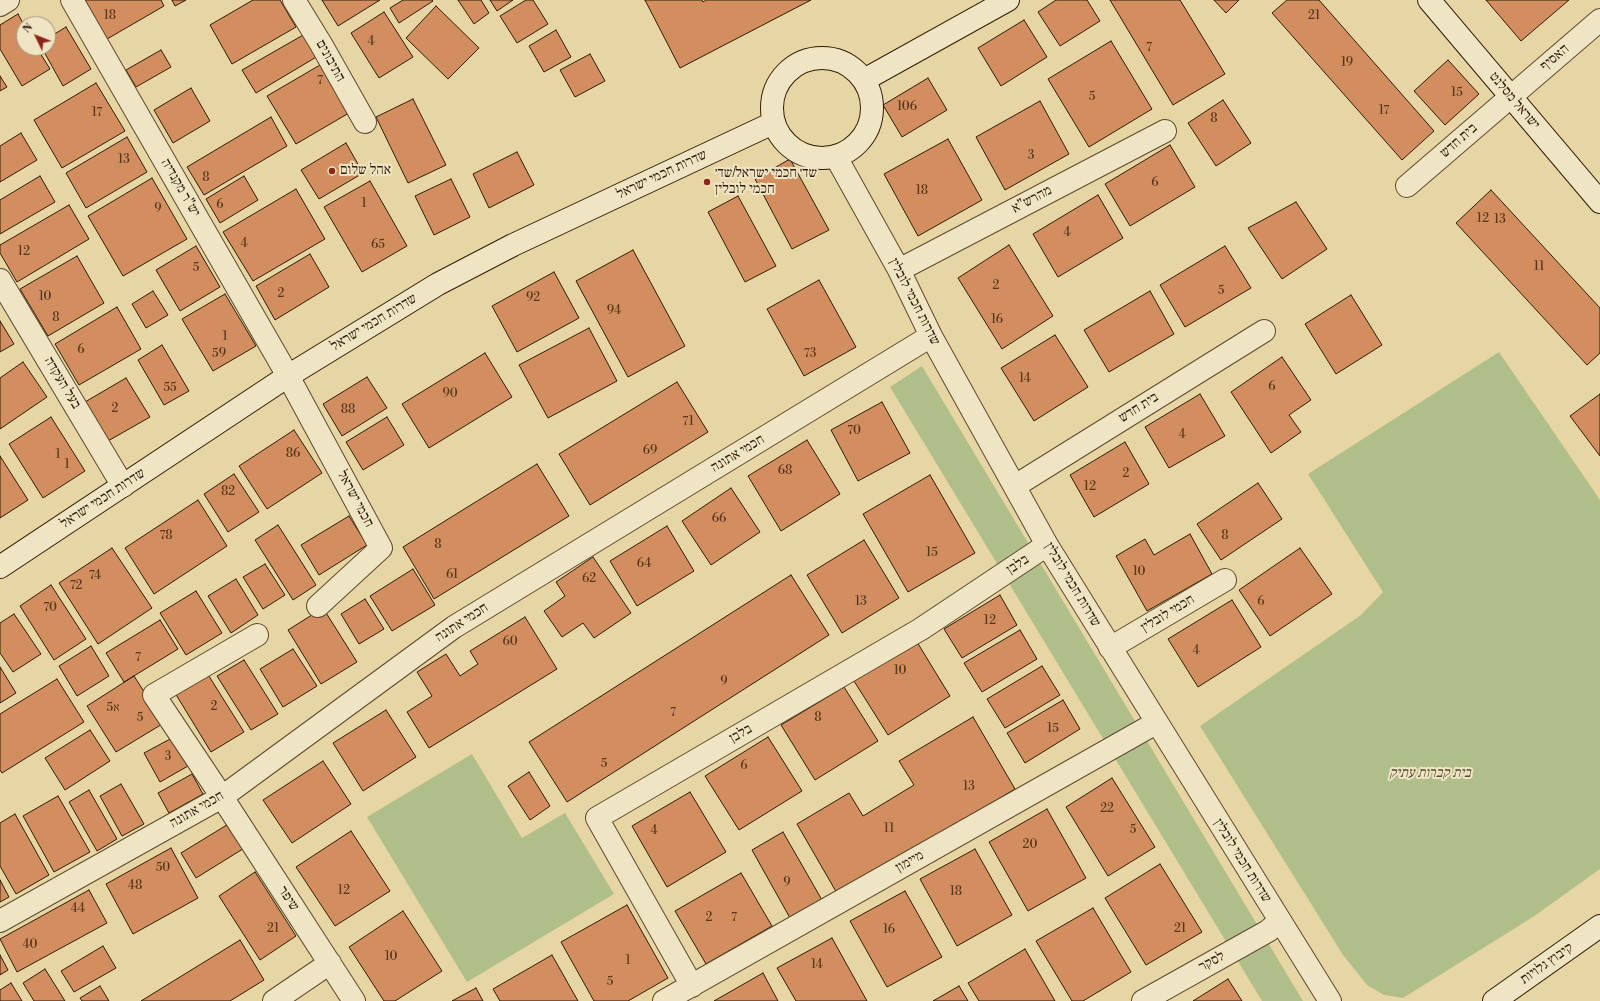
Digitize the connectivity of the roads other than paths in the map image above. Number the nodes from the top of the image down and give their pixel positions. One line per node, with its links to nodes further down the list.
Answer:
1 (8, 0): 6 (street)
2 (72, 0): 20 (street, יש"ר מקנדיה)
3 (294, 0): 10 (street, התיבונים)
4 (1008, 0): 8 (street)
5 (1429, 0): 9 (street, ישראל מסלנט)
6 (0, 5)
7 (1600, 20): 9 (street, האסיף)
8 (864, 80): 11 (street); 13 (street)
9 (1510, 96): 14 (street, בית חדש); 15 (street, ישראל מסלנט)
10 (365, 122)
11 (773, 123): 13 (street); 20 (street, שדרות חכמי ישראל)
12 (1165, 131): 16 (street, מהרש"א)
13 (836, 156): 16 (street, שדרות חכמי לובלין)
14 (1407, 186)
15 (1600, 202)
16 (899, 270): 19 (street, שדרות חכמי לובלין)
17 (0, 280): 21 (street, בעל העקדה)
18 (1264, 331): 22 (street, בית חדש)
19 (931, 336): 22 (street, שדרות חכמי לובלין); 30 (street, חכמי אתונה)
20 (288, 376): 21 (street, שדרות חכמי ישראל); 26 (street, חכמי ישראל)
21 (123, 486): 24 (street, שדרות חכמי ישראל)
22 (1014, 486): 23 (street, שדרות חכמי לובלין)
23 (1048, 545): 28 (street, שדרות חכמי לובלין); 35 (street, בלבן)
24 (0, 567)
25 (1225, 580): 28 (street, חכמי לובלין)
26 (318, 606)
27 (257, 635): 30 (street)
28 (1110, 648): 29 (street, שדרות חכמי לובלין)
29 (1156, 723): 32 (street, שדרות חכמי לובלין); 35 (street, מיימון)
30 (222, 797): 31 (street, חכמי אתונה); 34 (street, שיפר)
31 (0, 921)
32 (1280, 921): 39 (street, לסקר); 40 (street, שדרות חכמי לובלין)
33 (1600, 926): 41 (street, קיבוץ גלויות)
34 (330, 963): 36 (street); 37 (street, שיפר)
35 (692, 986): 38 (street, מיימון)
36 (274, 1001)
37 (354, 1001)
38 (664, 1001)
39 (1143, 1001)
40 (1330, 1001)
41 (1494, 1001)

